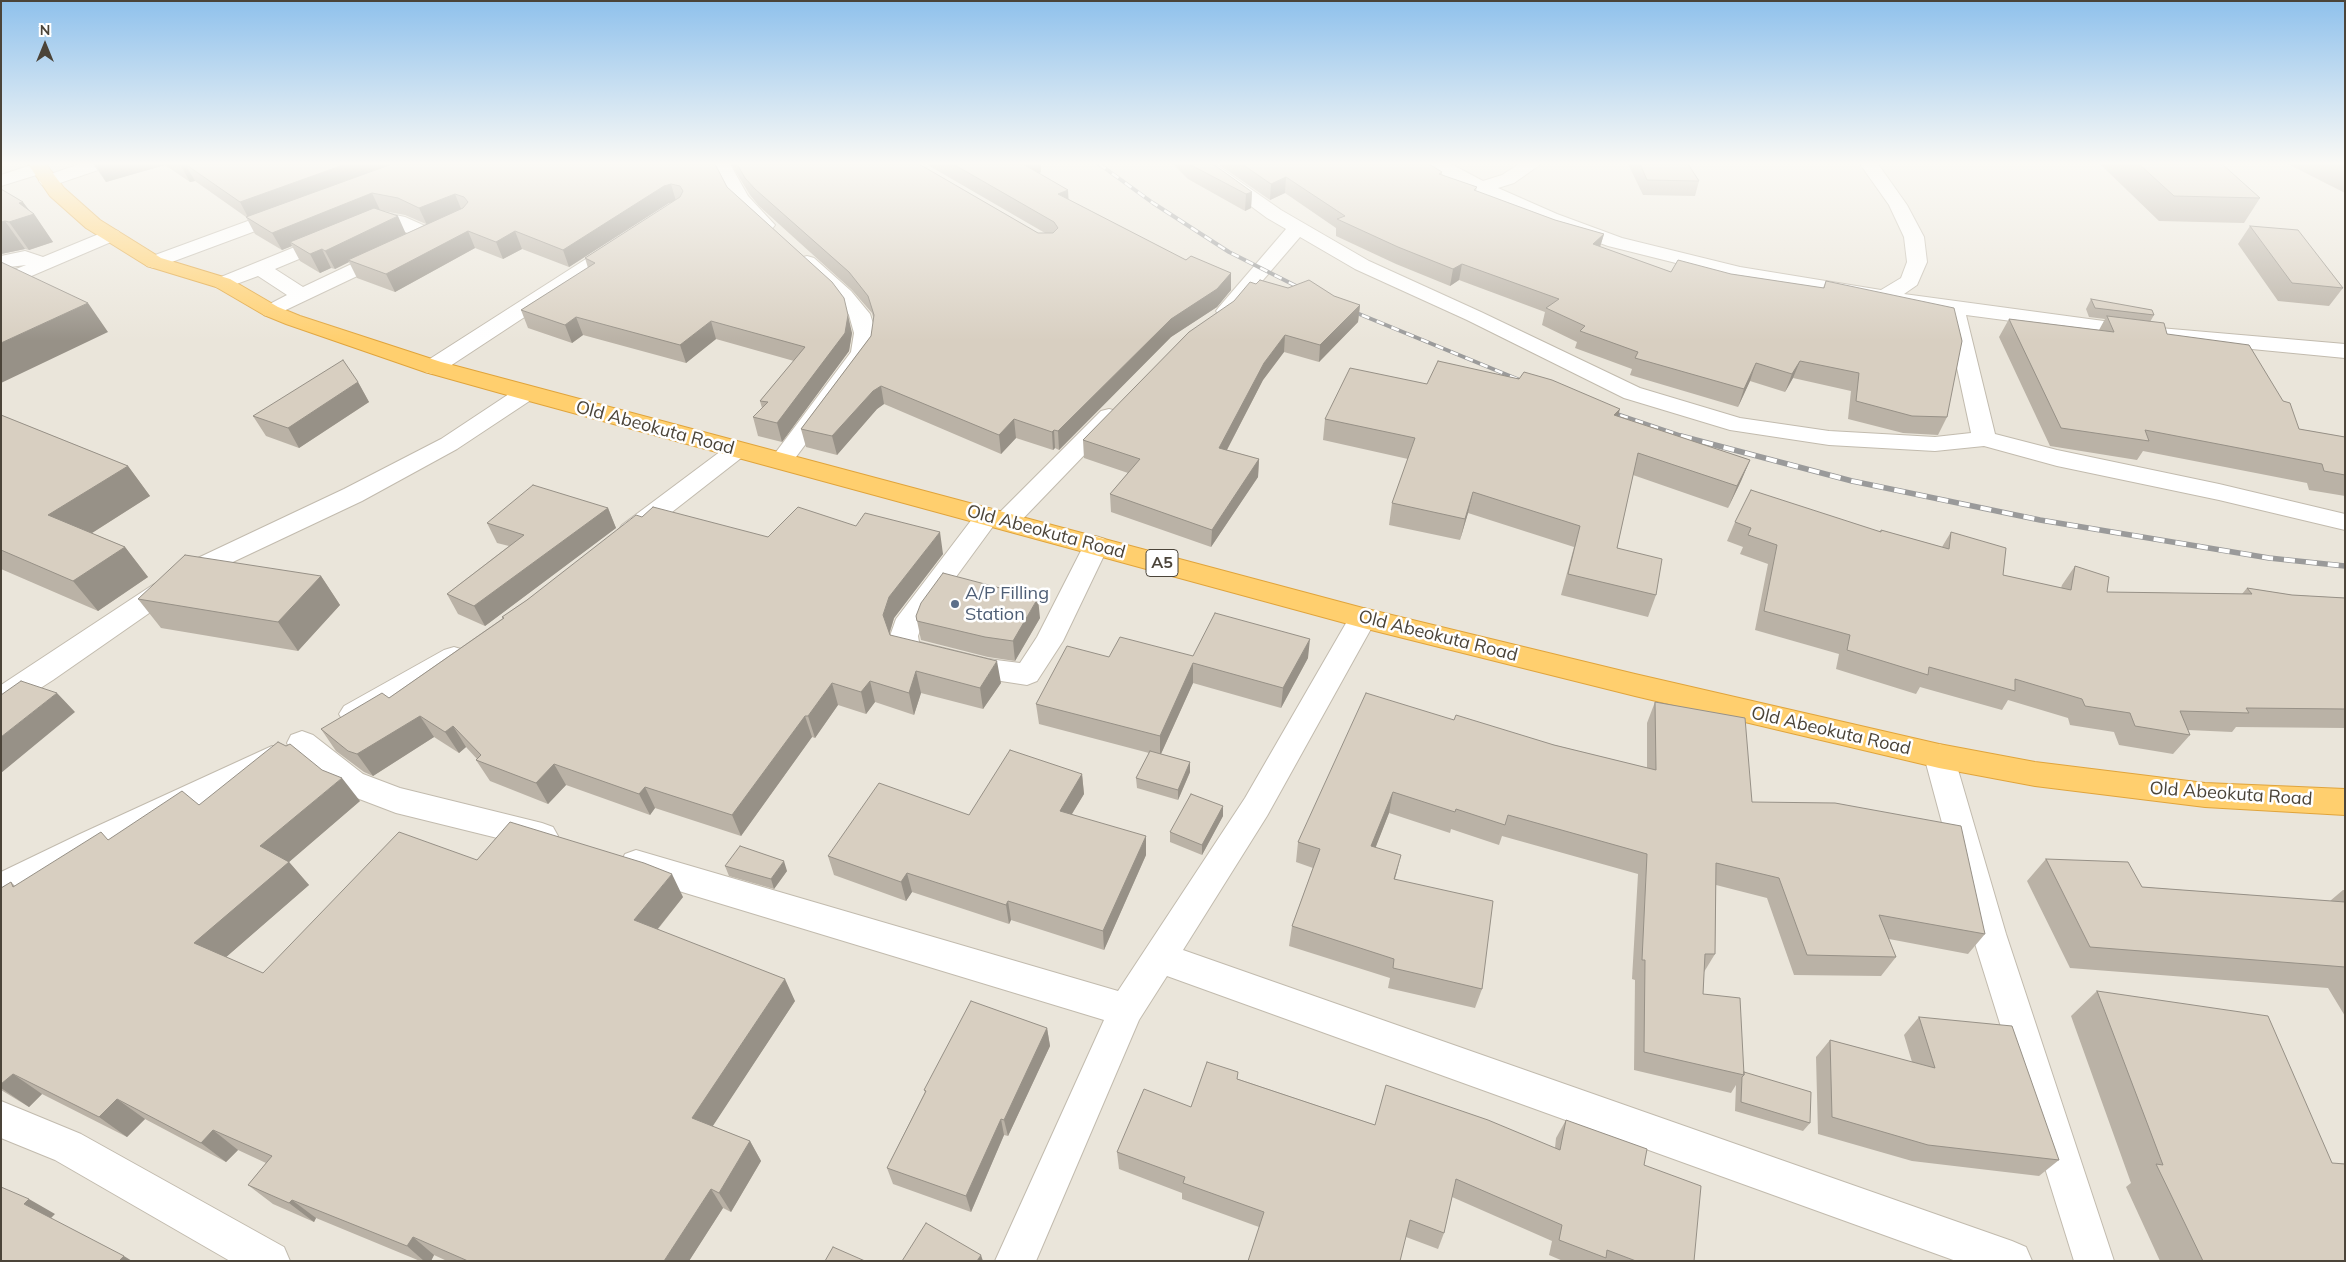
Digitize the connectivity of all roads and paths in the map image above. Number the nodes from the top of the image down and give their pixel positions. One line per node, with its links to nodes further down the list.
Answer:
1 (92, 223): 10 (highway, Old Abeokuta Road / A5)
2 (261, 223): 13 (street)
3 (369, 223): 14 (street)
4 (405, 223): 18 (street)
5 (764, 223): 29 (street)
6 (1289, 223): 9 (street)
7 (1563, 223): 19 (street)
8 (1907, 223): 19 (street)
9 (1298, 229): 22 (street); 27 (street)
10 (111, 235): 13 (highway, Old Abeokuta Road / A5); 15 (street)
11 (636, 236): 24 (street)
12 (1, 262): 15 (street)
13 (154, 262): 17 (highway, Old Abeokuta Road / A5)
14 (260, 268): 17 (street); 18 (street)
15 (35, 274): 16 (street)
16 (1, 283)
17 (223, 283): 21 (highway, Old Abeokuta Road / A5)
18 (302, 296): 21 (street)
19 (1884, 297): 20 (street)
20 (1954, 306): 23 (street); 27 (street)
21 (271, 311): 24 (highway, Old Abeokuta Road / A5)
22 (1211, 322)
23 (2345, 351)
24 (432, 368): 25 (highway, Old Abeokuta Road / A5)
25 (526, 393): 28 (highway, Old Abeokuta Road / A5); 36 (street)
26 (1124, 400): 30 (street)
27 (1984, 439): 31 (street)
28 (736, 450): 29 (highway, Old Abeokuta Road / A5); 32 (street)
29 (782, 460): 30 (highway, Old Abeokuta Road / A5)
30 (997, 519): 33 (highway, Old Abeokuta Road / A5); 33 (street)
31 (2345, 522)
32 (613, 545)
33 (1096, 545): 34 (highway, Old Abeokuta Road / A5)
34 (1362, 618): 38 (highway, Old Abeokuta Road / A5); 43 (street)
35 (479, 644): 37 (street)
36 (1, 699)
37 (302, 743): 40 (street); 42 (street)
38 (1938, 756): 39 (highway, Old Abeokuta Road / A5); 49 (street)
39 (2345, 802)
40 (570, 844)
41 (608, 856): 44 (street)
42 (1, 888)
43 (1161, 958): 44 (street); 46 (street)
44 (1126, 1010): 48 (street)
45 (1, 1119): 47 (street)
46 (2004, 1259)
47 (270, 1261)
48 (1015, 1261)
49 (2094, 1261)

